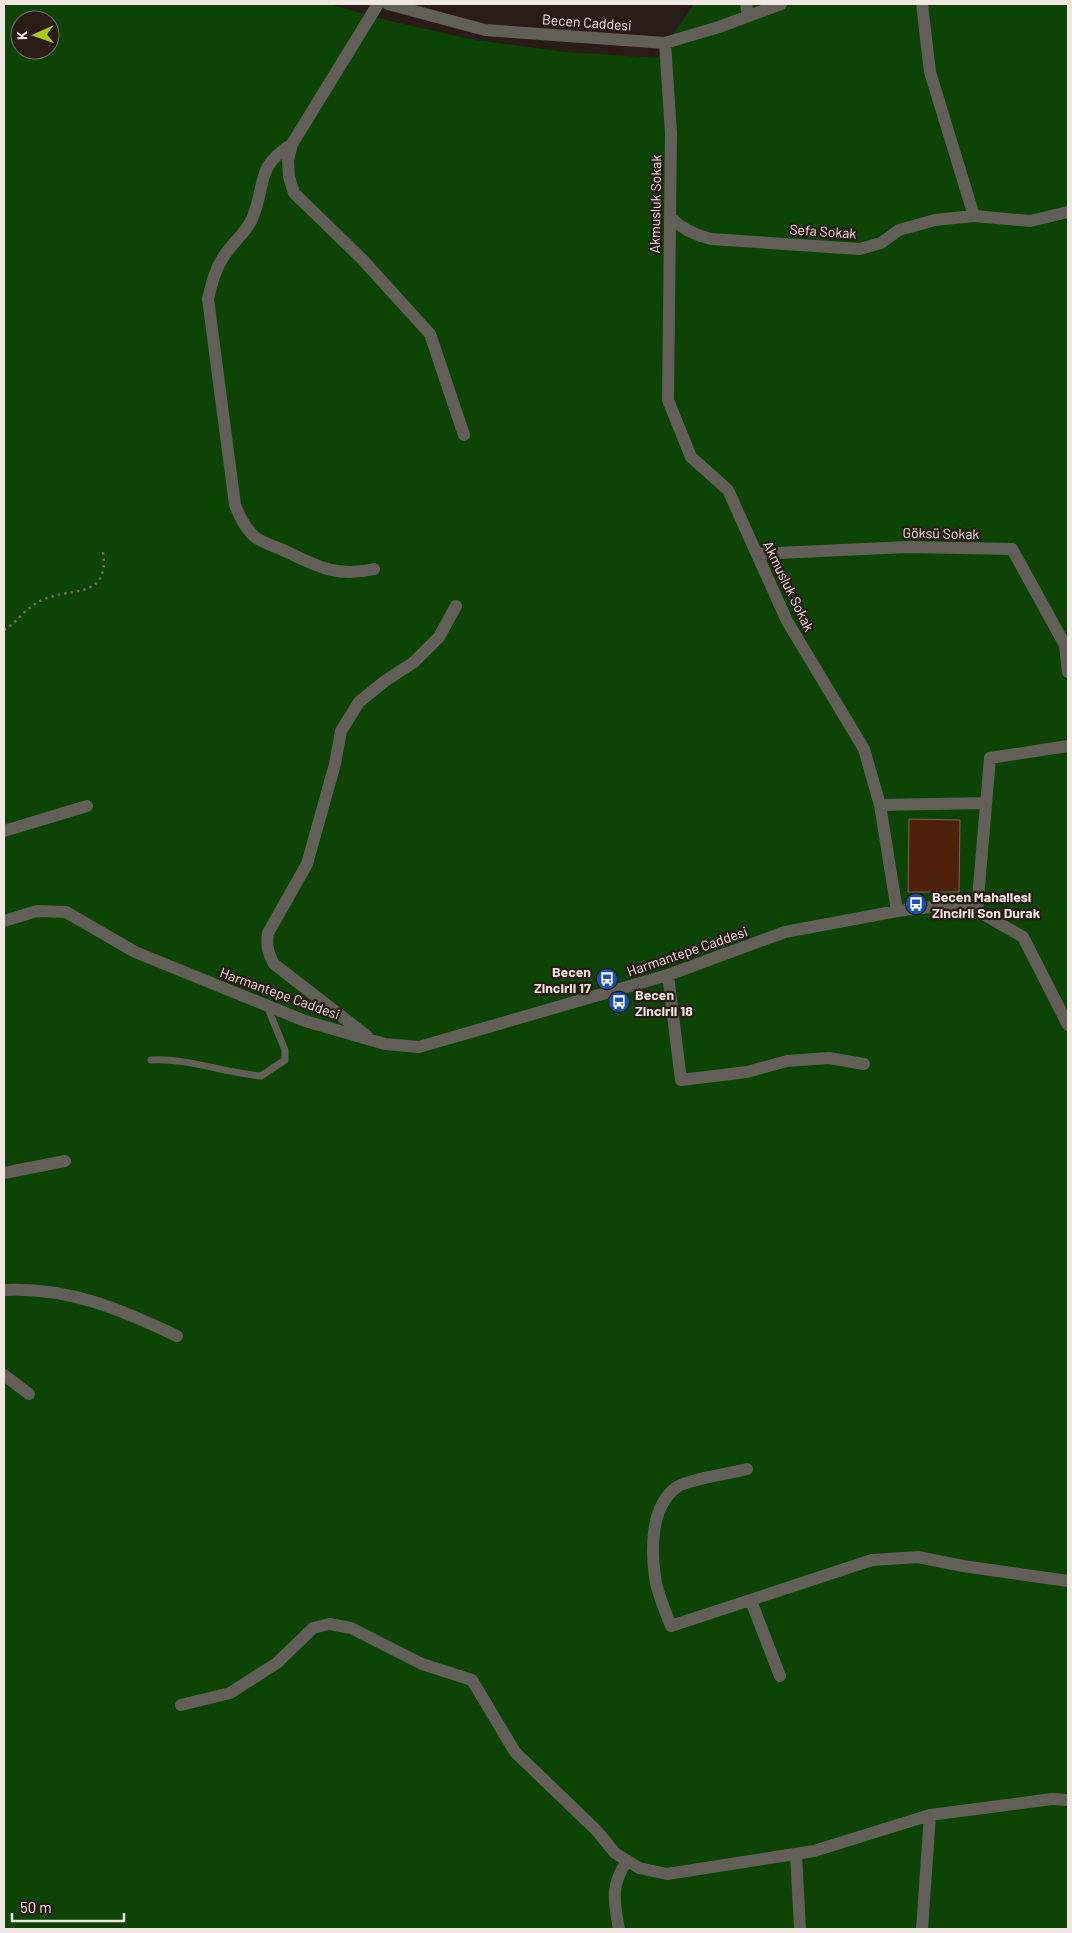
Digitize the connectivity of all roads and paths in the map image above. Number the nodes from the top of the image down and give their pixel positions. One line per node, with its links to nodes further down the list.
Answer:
1 (378, 4): 7 (street)
2 (388, 4): 6 (street, Becen Caddesi)
3 (781, 4): 5 (street, Becen Caddesi)
4 (922, 4): 9 (street)
5 (747, 10): 6 (street, Becen Caddesi)
6 (665, 43): 10 (street, Akmusluk Sokak)
7 (292, 144): 11 (street); 14 (street)
8 (1068, 212): 9 (street, Sefa Sokak)
9 (974, 216): 10 (street, Sefa Sokak)
10 (670, 217): 13 (street, Akmusluk Sokak)
11 (464, 435)
12 (103, 552): 16 (path)
13 (757, 554): 17 (street, Göksü Sokak); 21 (street, Akmusluk Sokak)
14 (374, 569)
15 (456, 606): 30 (street)
16 (4, 630)
17 (1066, 646): 18 (street)
18 (1068, 672)
19 (1068, 746): 20 (street)
20 (986, 802): 21 (street); 24 (street)
21 (880, 805): 25 (street, Akmusluk Sokak)
22 (87, 806): 23 (street)
23 (4, 831)
24 (977, 910): 25 (street); 29 (street)
25 (897, 911): 27 (street, Harmantepe Caddesi)
26 (4, 921): 28 (street, Harmantepe Caddesi)
27 (668, 975): 30 (street, Harmantepe Caddesi); 32 (street)
28 (267, 1006): 30 (street, Harmantepe Caddesi); 31 (lane)
29 (1068, 1025)
30 (373, 1040)
31 (151, 1060)
32 (864, 1064)
33 (65, 1161): 34 (street)
34 (4, 1174)
35 (4, 1290): 36 (street)
36 (177, 1336)
37 (4, 1375): 38 (street)
38 (29, 1394)
39 (747, 1469): 41 (street)
40 (1068, 1581): 41 (street)
41 (751, 1601): 42 (street)
42 (780, 1676)
43 (181, 1705): 47 (street)
44 (1068, 1800): 45 (street)
45 (930, 1815): 46 (street); 50 (street)
46 (796, 1854): 47 (street); 49 (street)
47 (627, 1860): 48 (street)
48 (619, 1929)
49 (800, 1929)
50 (922, 1929)

